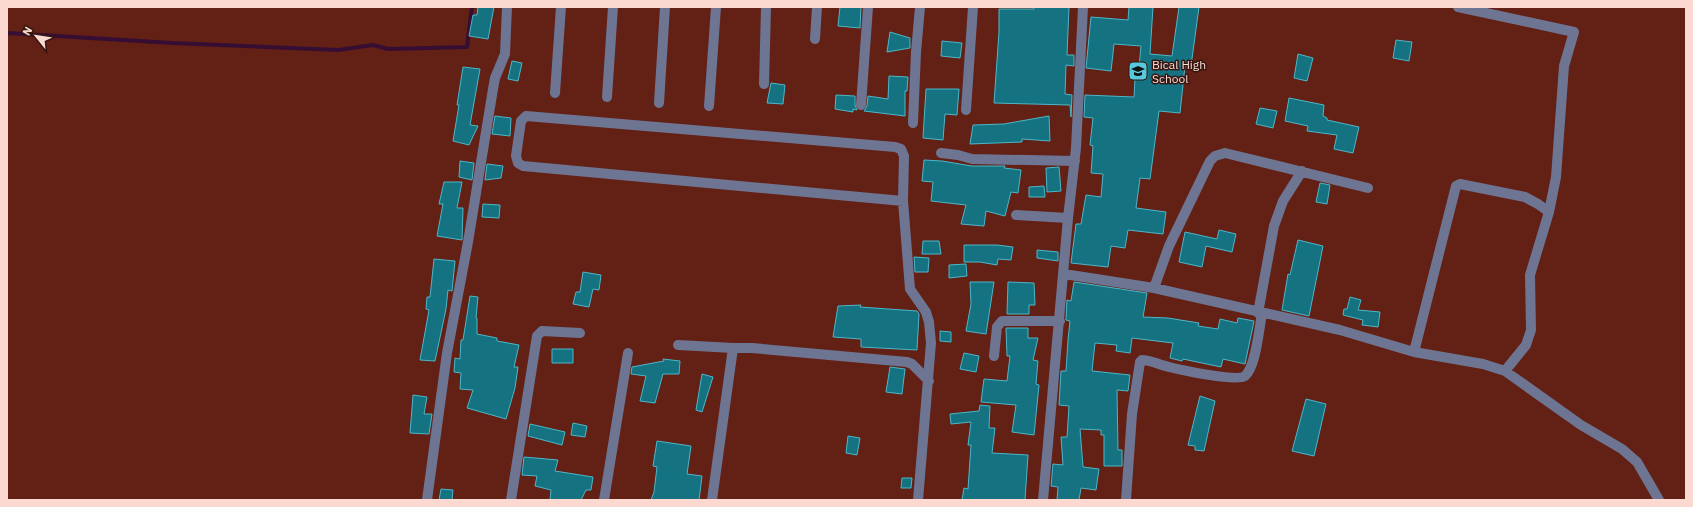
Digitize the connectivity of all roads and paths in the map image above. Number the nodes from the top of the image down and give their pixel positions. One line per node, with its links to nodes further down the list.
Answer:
1 (507, 7): 42 (street)
2 (561, 7): 15 (street)
3 (613, 7): 16 (street)
4 (665, 7): 17 (street)
5 (716, 7): 19 (street)
6 (766, 7): 14 (street)
7 (817, 7): 13 (street)
8 (868, 7): 18 (street)
9 (920, 7): 21 (street)
10 (974, 7): 20 (street)
11 (1083, 7): 23 (street)
12 (1458, 7): 27 (street)
13 (815, 39)
14 (764, 84)
15 (555, 93)
16 (607, 97)
17 (659, 103)
18 (862, 105)
19 (709, 106)
20 (966, 110)
21 (913, 123)
22 (941, 153): 23 (street)
23 (1075, 161): 29 (street)
24 (1302, 171): 25 (street); 31 (street); 32 (street)
25 (1368, 188)
26 (903, 201): 26 (street); 41 (street)
27 (1549, 212): 37 (street); 40 (street)
28 (1016, 215): 29 (street)
29 (1068, 218): 30 (street)
30 (1064, 274): 31 (street); 33 (street)
31 (1154, 288): 32 (street)
32 (1260, 313): 37 (street); 48 (street)
33 (1060, 321): 39 (street); 47 (street)
34 (580, 334): 43 (street)
35 (678, 345): 36 (street)
36 (733, 348): 41 (street); 45 (street)
37 (1414, 352): 40 (street)
38 (628, 353): 44 (street)
39 (994, 356)
40 (1505, 371): 49 (street)
41 (929, 381): 46 (street)
42 (427, 500)
43 (511, 500)
44 (604, 500)
45 (712, 500)
46 (918, 500)
47 (1043, 500)
48 (1126, 500)
49 (1659, 500)

